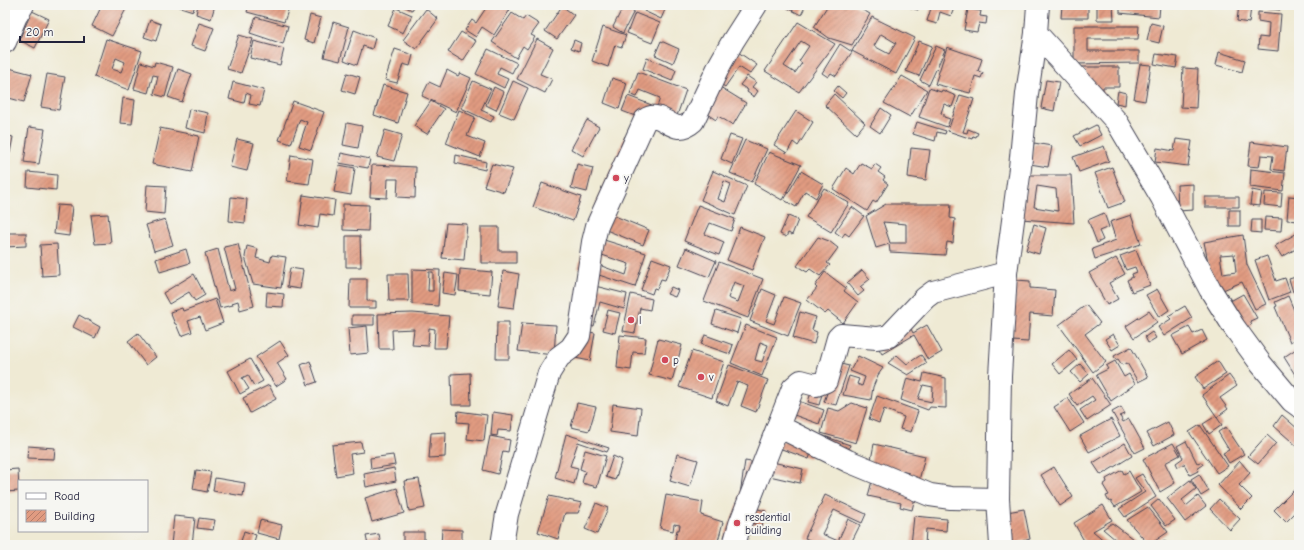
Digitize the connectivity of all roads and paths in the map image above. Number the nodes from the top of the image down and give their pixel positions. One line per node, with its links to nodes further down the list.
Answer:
1 (23, 5): 5 (street)
2 (756, 5): 10 (street)
3 (1038, 5): 4 (street)
4 (1036, 33): 6 (street); 7 (street)
5 (5, 42)
6 (1006, 273): 8 (street); 9 (street)
7 (1299, 406)
8 (778, 426): 9 (street); 11 (street)
9 (998, 499): 12 (street)
10 (502, 545)
11 (734, 545)
12 (1001, 545)

